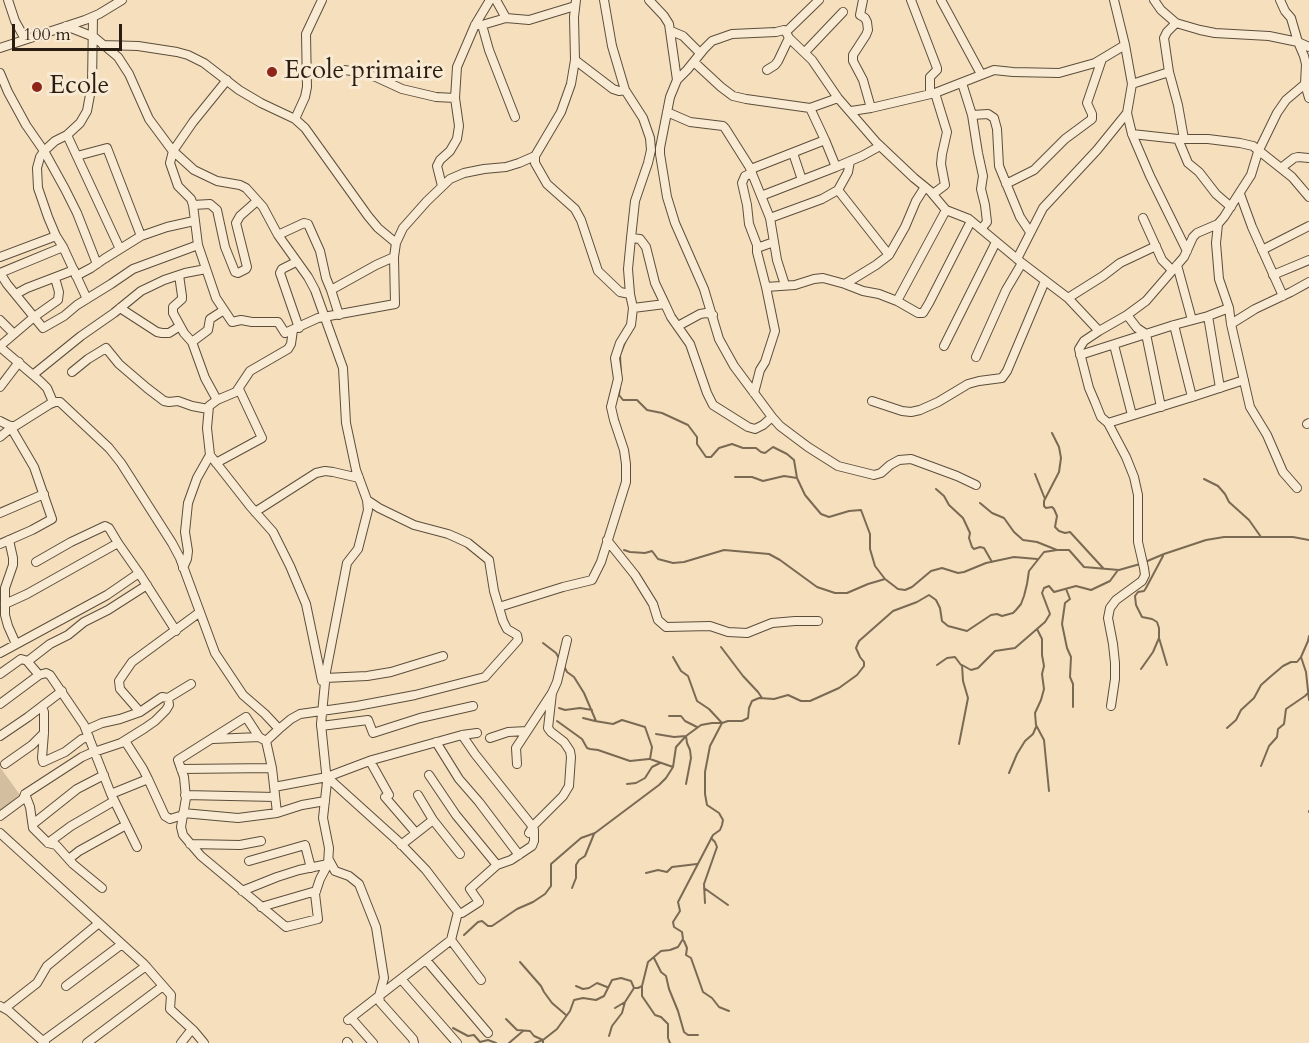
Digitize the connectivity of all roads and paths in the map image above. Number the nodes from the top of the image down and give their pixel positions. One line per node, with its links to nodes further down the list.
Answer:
1 (8, 0): 25 (street)
2 (122, 0): 17 (street)
3 (322, 0): 37 (street)
4 (490, 0): 20 (street)
5 (496, 0): 18 (street)
6 (604, 0): 46 (street)
7 (649, 0): 22 (street)
8 (819, 0): 23 (street)
9 (863, 0): 52 (street)
10 (911, 0): 47 (street)
11 (941, 0): 40 (street)
12 (1114, 0): 28 (street)
13 (1154, 0): 19 (street)
14 (1280, 0): 26 (street)
15 (576, 3): 18 (street); 34 (street)
16 (843, 12): 31 (street)
17 (93, 16): 21 (street); 24 (street)
18 (506, 18): 20 (street)
19 (1176, 23): 26 (street); 38 (street)
20 (479, 25): 48 (street); 57 (street)
21 (66, 26): 24 (street); 25 (street)
22 (671, 31): 32 (street); 42 (street)
23 (787, 35): 31 (street); 32 (street); 36 (street)
24 (94, 38): 27 (street); 60 (street)
25 (25, 39): 30 (street)
26 (1298, 42): 29 (street); 45 (street)
27 (103, 45): 41 (street); 66 (street)
28 (1125, 45): 33 (street); 44 (street)
29 (1309, 47)
30 (0, 48)
31 (805, 52): 49 (street)
32 (700, 54): 35 (street)
33 (1102, 59): 40 (street); 78 (street)
34 (575, 60): 46 (street); 71 (street)
35 (694, 62): 42 (street); 51 (street)
36 (767, 69)
37 (308, 72): 48 (street); 58 (street)
38 (1169, 72): 44 (street); 61 (street)
39 (0, 74): 65 (street)
40 (981, 74): 43 (street)
41 (227, 80): 58 (street); 66 (street)
42 (677, 80): 54 (street)
43 (962, 83): 47 (street); 56 (street)
44 (1132, 84): 55 (street)
45 (1305, 84): 50 (street); 67 (street)
46 (625, 90): 64 (street)
47 (932, 93): 52 (street); 83 (street)
48 (455, 98): 79 (street)
49 (838, 98): 51 (street); 53 (street)
50 (1309, 98)
51 (810, 108): 62 (street)
52 (871, 108): 53 (street)
53 (851, 111): 63 (street)
54 (667, 112): 69 (street); 76 (street)
55 (1127, 113): 59 (street); 98 (street)
56 (972, 115): 78 (street); 97 (street)
57 (515, 117)
58 (295, 119): 105 (street)
59 (1132, 134): 61 (street); 112 (street)
60 (68, 135): 65 (street); 70 (street)
61 (1181, 139): 67 (street); 89 (street)
62 (825, 140): 68 (street); 74 (street)
63 (880, 146): 73 (street); 80 (street)
64 (651, 150): 69 (street); 102 (street)
65 (44, 152): 100 (street); 119 (street)
66 (174, 152): 87 (street); 88 (street)
67 (1258, 152): 75 (street); 84 (street)
68 (793, 153): 76 (street); 77 (street)
69 (660, 154): 144 (street)
70 (77, 156): 101 (street); 110 (street)
71 (535, 156): 79 (street); 133 (street)
72 (1309, 158): 75 (street)
73 (850, 161): 74 (street); 81 (street)
74 (836, 167): 77 (street)
75 (1281, 168): 86 (street)
76 (751, 171): 82 (street); 85 (street)
77 (802, 180): 82 (street)
78 (1006, 184): 98 (street)
79 (442, 186): 105 (street)
80 (925, 187): 83 (street); 113 (street)
81 (838, 190): 91 (street); 113 (street)
82 (760, 194): 85 (street); 91 (street)
83 (933, 194): 90 (street)
84 (1240, 194): 89 (street); 111 (street)
85 (745, 197): 109 (street)
86 (1309, 197)
87 (257, 201): 88 (street); 99 (street)
88 (193, 206): 93 (street)
89 (1231, 207): 95 (street)
90 (946, 210): 94 (street); 137 (street)
91 (770, 218): 103 (street)
92 (1143, 218): 107 (street)
93 (194, 221): 101 (street); 106 (street)
94 (971, 221): 97 (street); 137 (street)
95 (1218, 224): 112 (street); 141 (street)
96 (1309, 226): 111 (street)
97 (981, 230): 104 (street)
98 (1030, 232): 117 (street)
99 (278, 235): 118 (street); 131 (street)
100 (56, 236): 108 (street); 114 (street)
101 (141, 236): 110 (street)
102 (631, 238): 133 (street); 138 (street)
103 (774, 242): 109 (street); 129 (street)
104 (996, 242): 117 (street); 161 (street)
105 (396, 243): 115 (street)
106 (198, 245): 121 (street); 136 (street)
107 (1156, 246): 120 (street); 135 (street)
108 (63, 247): 122 (street); 132 (street)
109 (757, 248): 130 (street)
110 (120, 249): 119 (street)
111 (1262, 250): 124 (street)
112 (1187, 251): 120 (street)
113 (889, 255): 128 (street)
114 (0, 257)
115 (394, 258): 131 (street); 143 (street)
116 (1309, 260): 124 (street)
117 (1020, 261): 126 (street); 164 (street)
118 (296, 262): 148 (street); 155 (street)
119 (97, 264): 122 (street)
120 (1175, 268): 145 (street); 150 (street)
121 (207, 269): 123 (street); 142 (street)
122 (75, 273): 125 (street); 136 (street)
123 (178, 275): 139 (street); 153 (street)
124 (1273, 275): 134 (street)
125 (55, 278): 132 (street); 147 (street)
126 (1045, 281): 135 (street); 175 (street)
127 (1309, 282): 134 (street)
128 (845, 284): 129 (street); 137 (street)
129 (785, 285): 130 (street)
130 (766, 287): 172 (street)
131 (331, 290): 143 (street)
132 (16, 294): 147 (street)
133 (630, 294): 140 (street)
134 (1282, 296): 151 (street)
135 (1068, 298): 156 (street)
136 (87, 299): 147 (street)
137 (897, 301)
138 (665, 304): 140 (street); 154 (street)
139 (120, 308): 153 (street); 167 (street)
140 (633, 308): 195 (street)
141 (1229, 308): 146 (street); 151 (street)
142 (224, 310): 155 (street); 159 (street)
143 (339, 315): 148 (street)
144 (713, 315): 154 (street); 172 (street)
145 (1127, 315): 156 (street); 158 (street)
146 (1208, 316): 150 (street); 170 (street)
147 (34, 317): 157 (street)
148 (324, 317): 155 (street); 187 (street)
149 (0, 320): 157 (street)
150 (1192, 320): 152 (street)
151 (1231, 324): 168 (street)
152 (1174, 325): 158 (street); 173 (street)
153 (180, 326): 159 (street)
154 (678, 326): 180 (street)
155 (296, 329): 171 (street)
156 (1099, 331): 163 (street)
157 (14, 334): 162 (street)
158 (1146, 334): 160 (street); 177 (street)
159 (192, 342): 174 (street)
160 (1114, 345): 163 (street); 179 (street)
161 (944, 346)
162 (1, 349): 165 (street)
163 (1080, 355): 182 (street)
164 (976, 357)
165 (19, 362): 167 (street); 169 (street)
166 (72, 372): 178 (street)
167 (34, 374): 176 (street)
168 (1244, 380): 170 (street); 189 (street)
169 (0, 387)
170 (1220, 388): 173 (street)
171 (239, 389): 174 (street); 186 (street)
172 (754, 393): 180 (street)
173 (1192, 397): 177 (street)
174 (217, 400): 178 (street)
175 (872, 401)
176 (53, 402): 183 (street); 199 (street)
177 (1161, 407): 179 (street)
178 (208, 409): 185 (street)
179 (1132, 415): 182 (street)
180 (772, 417): 188 (street)
181 (0, 421): 183 (street)
182 (1108, 423): 225 (street)
183 (10, 427): 184 (street); 190 (street)
184 (0, 437)
185 (210, 454): 186 (street); 199 (street)
186 (216, 463): 192 (street)
187 (359, 478): 191 (street); 192 (street)
188 (976, 485)
189 (1298, 488)
190 (44, 494): 193 (street); 194 (street)
191 (367, 500): 205 (street); 217 (street)
192 (255, 512): 220 (street)
193 (0, 513)
194 (9, 540): 197 (street); 201 (street)
195 (608, 540): 205 (street); 207 (street)
196 (118, 543): 198 (street); 200 (street); 204 (street)
197 (0, 544)
198 (36, 562)
199 (183, 568): 206 (street)
200 (139, 573): 203 (street); 211 (street)
201 (9, 574): 202 (street); 204 (street)
202 (0, 576)
203 (147, 585): 209 (street); 214 (street)
204 (5, 604): 208 (street)
205 (499, 607): 228 (street)
206 (200, 612): 209 (street); 230 (street)
207 (818, 621)
208 (4, 627): 211 (street)
209 (176, 631): 227 (street)
210 (567, 640): 221 (street)
211 (16, 644): 212 (street)
212 (0, 653)
213 (443, 656): 217 (street)
214 (27, 661): 215 (street); 216 (street)
215 (0, 674)
216 (39, 675): 219 (street); 223 (street)
217 (325, 678): 220 (street)
218 (191, 684): 222 (street)
219 (62, 691): 226 (street); 234 (street)
220 (324, 691): 228 (street)
221 (552, 693): 231 (street); 265 (street)
222 (168, 698): 227 (street); 240 (street)
223 (0, 704)
224 (473, 706): 229 (street)
225 (1111, 706)
226 (42, 707): 232 (street); 236 (street)
227 (140, 712): 234 (street)
228 (322, 712): 229 (street); 230 (street)
229 (321, 726): 250 (street)
230 (279, 729): 239 (street)
231 (526, 731): 237 (street); 245 (street)
232 (44, 733): 234 (street); 244 (street)
233 (477, 733): 235 (street)
234 (87, 734): 242 (street)
235 (462, 735): 241 (street); 265 (street)
236 (0, 736)
237 (490, 738)
238 (212, 739): 239 (street); 239 (street); 247 (street)
239 (263, 739): 246 (street)
240 (125, 741): 242 (street); 251 (street)
241 (436, 742): 243 (street); 274 (street)
242 (95, 752): 248 (street); 253 (street)
243 (370, 761): 250 (street); 267 (street)
244 (5, 764)
245 (517, 764)
246 (272, 768): 247 (street); 252 (street)
247 (181, 769): 254 (street)
248 (104, 775): 257 (street); 263 (street)
249 (429, 775): 278 (street)
250 (327, 777): 252 (street); 258 (street); 271 (street)
251 (148, 779): 257 (street); 260 (street)
252 (274, 787): 256 (street)
253 (25, 794): 261 (street); 263 (street)
254 (185, 795): 256 (street); 260 (street)
255 (418, 795): 262 (street)
256 (275, 797): 259 (street)
257 (112, 798): 264 (street); 269 (street)
258 (326, 801): 259 (street); 277 (street)
259 (277, 813): 260 (street)
260 (183, 814): 270 (street)
261 (0, 816)
262 (433, 820): 267 (street); 273 (street)
263 (33, 824): 269 (street)
264 (126, 825): 272 (street); 275 (street)
265 (532, 830): 274 (street)
266 (0, 833): 285 (street)
267 (416, 833): 271 (street)
268 (261, 841): 270 (street)
269 (48, 843): 275 (street)
270 (190, 843): 281 (street)
271 (401, 845): 284 (street)
272 (137, 847)
273 (460, 854)
274 (519, 855): 278 (street)
275 (69, 859): 280 (street)
276 (249, 861): 279 (street)
277 (329, 862): 279 (street); 282 (street); 294 (street)
278 (497, 865): 284 (street)
279 (311, 868): 281 (street)
280 (102, 888)
281 (242, 891): 283 (street)
282 (316, 891): 283 (street); 283 (street)
283 (261, 907)
284 (458, 912): 286 (street)
285 (99, 923): 287 (street); 295 (street)
286 (451, 940): 288 (street); 291 (street)
287 (122, 944): 289 (street); 292 (street)
288 (426, 960): 290 (street); 297 (street)
289 (146, 966): 293 (street); 298 (street)
290 (401, 979): 294 (street); 304 (street)
291 (481, 980)
292 (66, 986)
293 (163, 986): 296 (street); 299 (street)
294 (379, 996): 302 (street); 303 (street)
295 (3, 1007): 298 (street)
296 (192, 1029): 300 (street); 301 (street)
297 (488, 1033)
298 (44, 1042)
299 (87, 1043)
300 (181, 1043)
301 (204, 1043)
302 (373, 1043)
303 (414, 1043)
304 (457, 1043)

